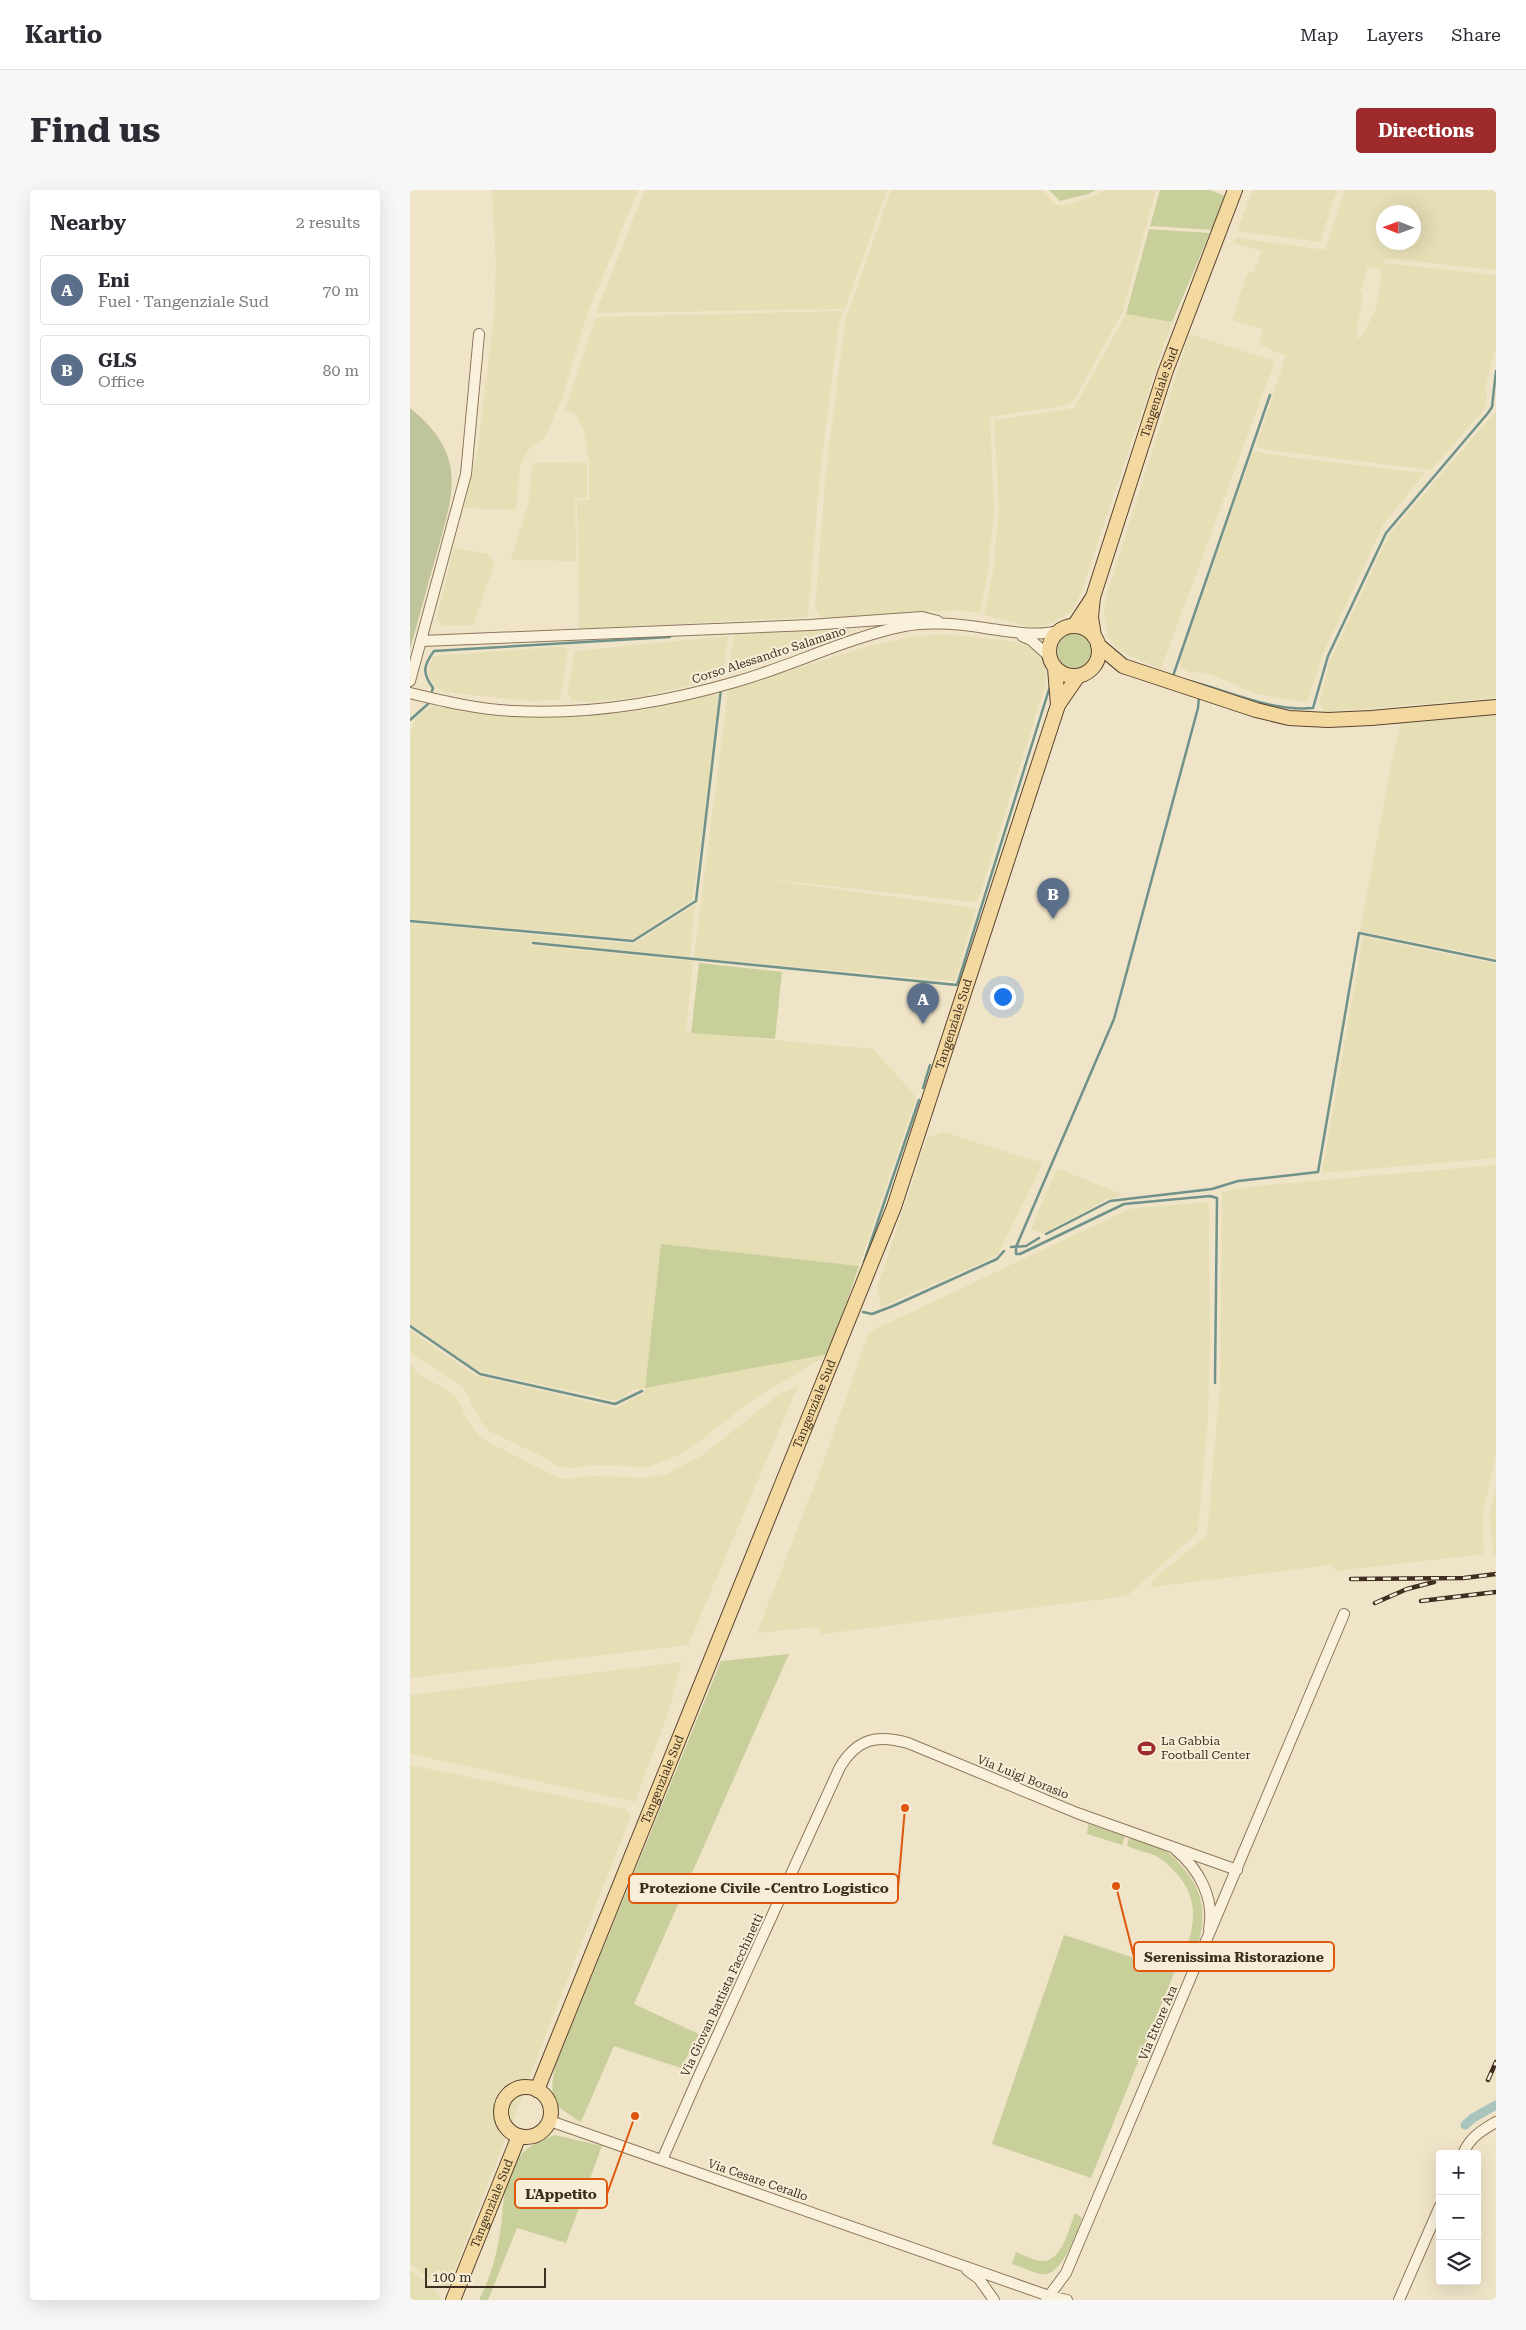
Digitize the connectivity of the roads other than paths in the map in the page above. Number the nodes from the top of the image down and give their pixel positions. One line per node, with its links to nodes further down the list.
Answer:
1 (1235, 190): 3 (main road, Tangenziale Sud)
2 (479, 334): 7 (street)
3 (1093, 597): 5 (main road, Tangenziale Sud); 8 (main road, Tangenziale Sud)
4 (954, 624): 6 (street, Corso Alessandro Salamano); 7 (street); 14 (street, Corso Alessandro Salamano)
5 (1068, 628): 6 (street, Corso Alessandro Salamano); 8 (main road); 9 (main road)
6 (1016, 633): 9 (street, Corso Alessandro Salamano)
7 (422, 641): 13 (street)
8 (1096, 641): 10 (main road); 11 (main road)
9 (1053, 662): 12 (main road); 15 (main road, Tangenziale Sud)
10 (1123, 666): 11 (main road); 16 (main road)
11 (1092, 669): 12 (main road)
12 (1078, 676): 15 (main road, Tangenziale Sud)
13 (410, 681)
14 (410, 693)
15 (1058, 705): 22 (main road, Tangenziale Sud)
16 (1496, 706)
17 (1344, 1614): 20 (street, Via Ettore Ara)
18 (868, 1740): 19 (street, Via Luigi Borasio); 27 (street, Via Giovan Battista Facchinetti)
19 (1169, 1845): 20 (street, Via Luigi Borasio); 21 (street, Via Luigi Borasio)
20 (1237, 1870): 21 (street, Via Ettore Ara)
21 (1206, 1945): 30 (street, Via Ettore Ara)
22 (537, 2090): 23 (main road); 25 (main road)
23 (550, 2121): 25 (main road); 27 (street, Via Cesare Cerallo)
24 (1496, 2122): 26 (street)
25 (519, 2136): 31 (main road, Tangenziale Sud)
26 (1465, 2150)
27 (662, 2160): 29 (street, Via Cesare Cerallo)
28 (1436, 2215): 34 (street)
29 (958, 2264): 30 (street, Via Cesare Cerallo); 32 (street, Via Cesare Cerallo)
30 (1048, 2298): 33 (street, Via Cesare Cerallo)
31 (453, 2300)
32 (994, 2300)
33 (1067, 2300)
34 (1399, 2300)

